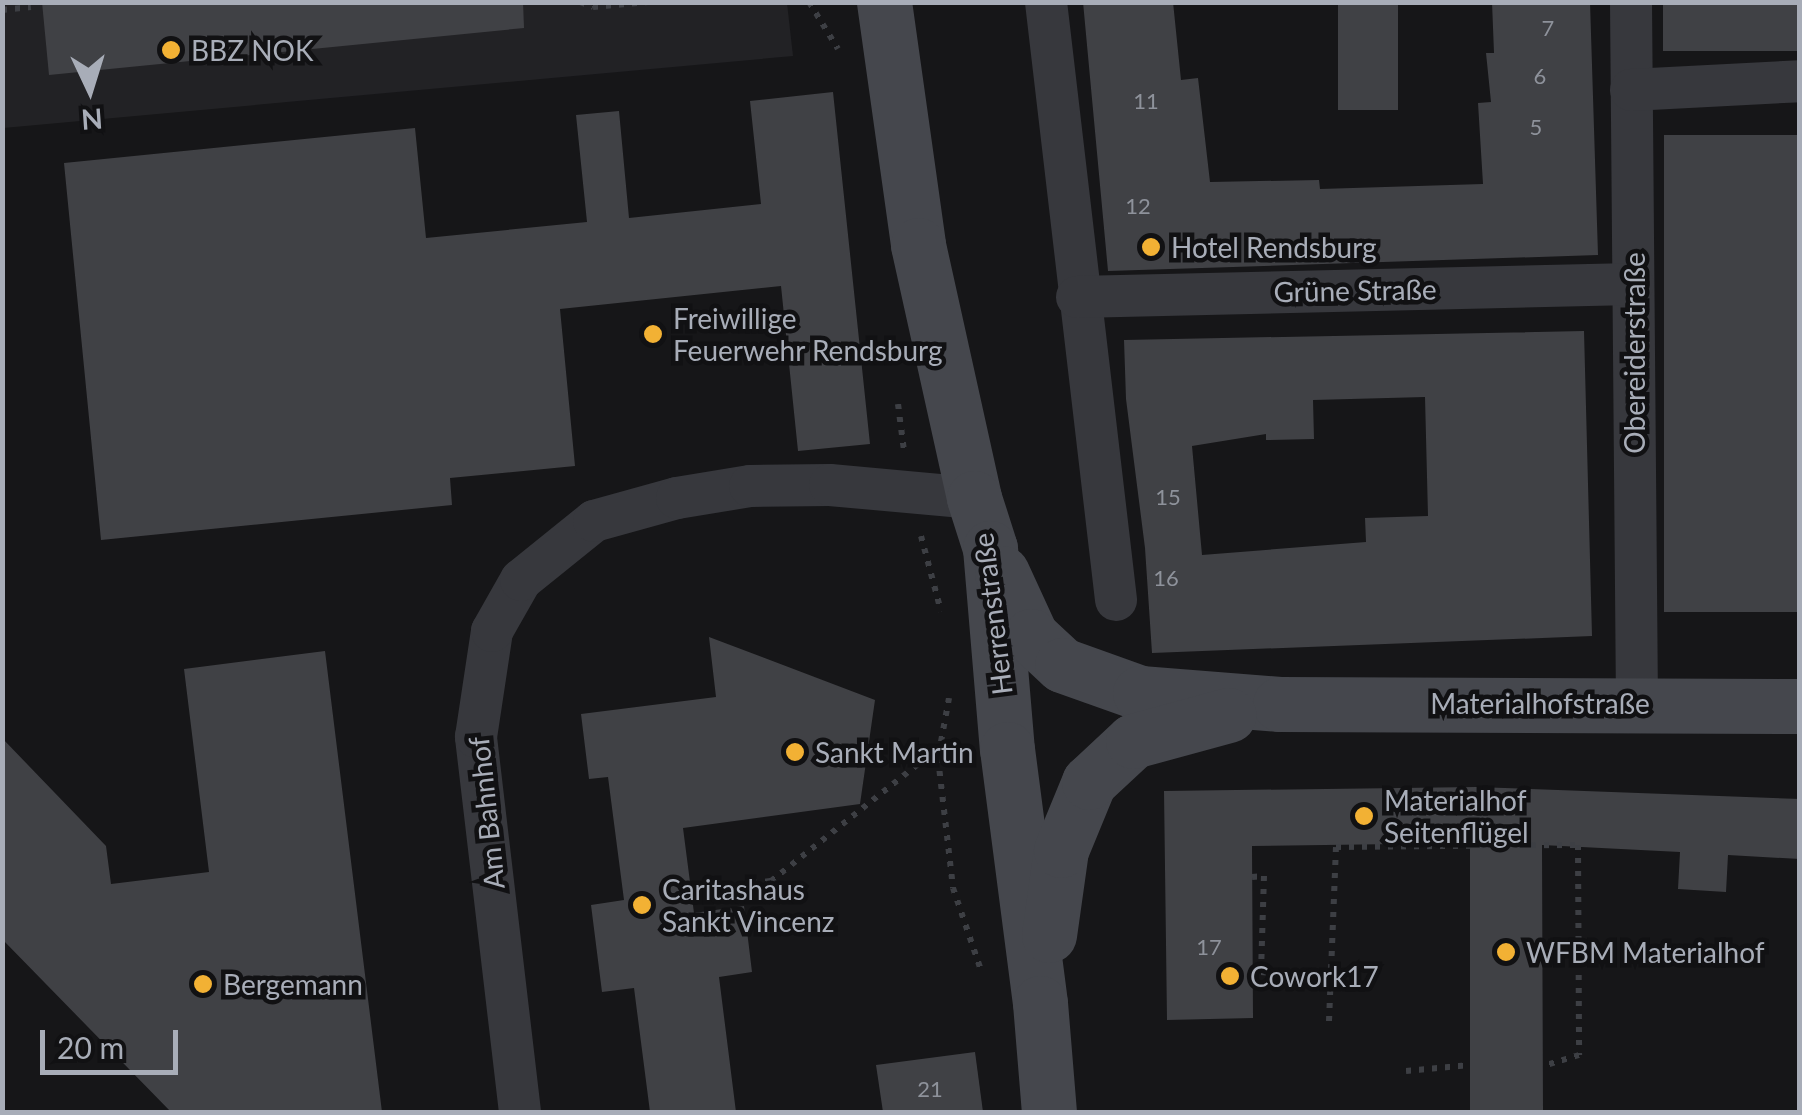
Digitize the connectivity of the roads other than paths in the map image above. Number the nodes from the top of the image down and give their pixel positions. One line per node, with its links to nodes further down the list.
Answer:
1 (884, 2): 8 (main road, Herrenstraße)
2 (1046, 2): 7 (street)
3 (1631, 2): 5 (street, Obereiderstraße)
4 (1800, 81): 5 (street)
5 (1632, 90): 6 (street, Obereiderstraße)
6 (1633, 284): 7 (street, Grüne Straße); 10 (street, Obereiderstraße)
7 (1078, 296): 9 (street)
8 (982, 523): 11 (main road, Materialhofstraße); 13 (main road, Herrenstraße); 14 (street, Am Bahnhof)
9 (1116, 600)
10 (1636, 703): 11 (main road, Materialhofstraße); 12 (main road, Materialhofstraße)
11 (1280, 704): 13 (main road, Materialhofstraße)
12 (1800, 706)
13 (1040, 1002): 15 (main road, Herrenstraße)
14 (520, 1112)
15 (1049, 1112)

